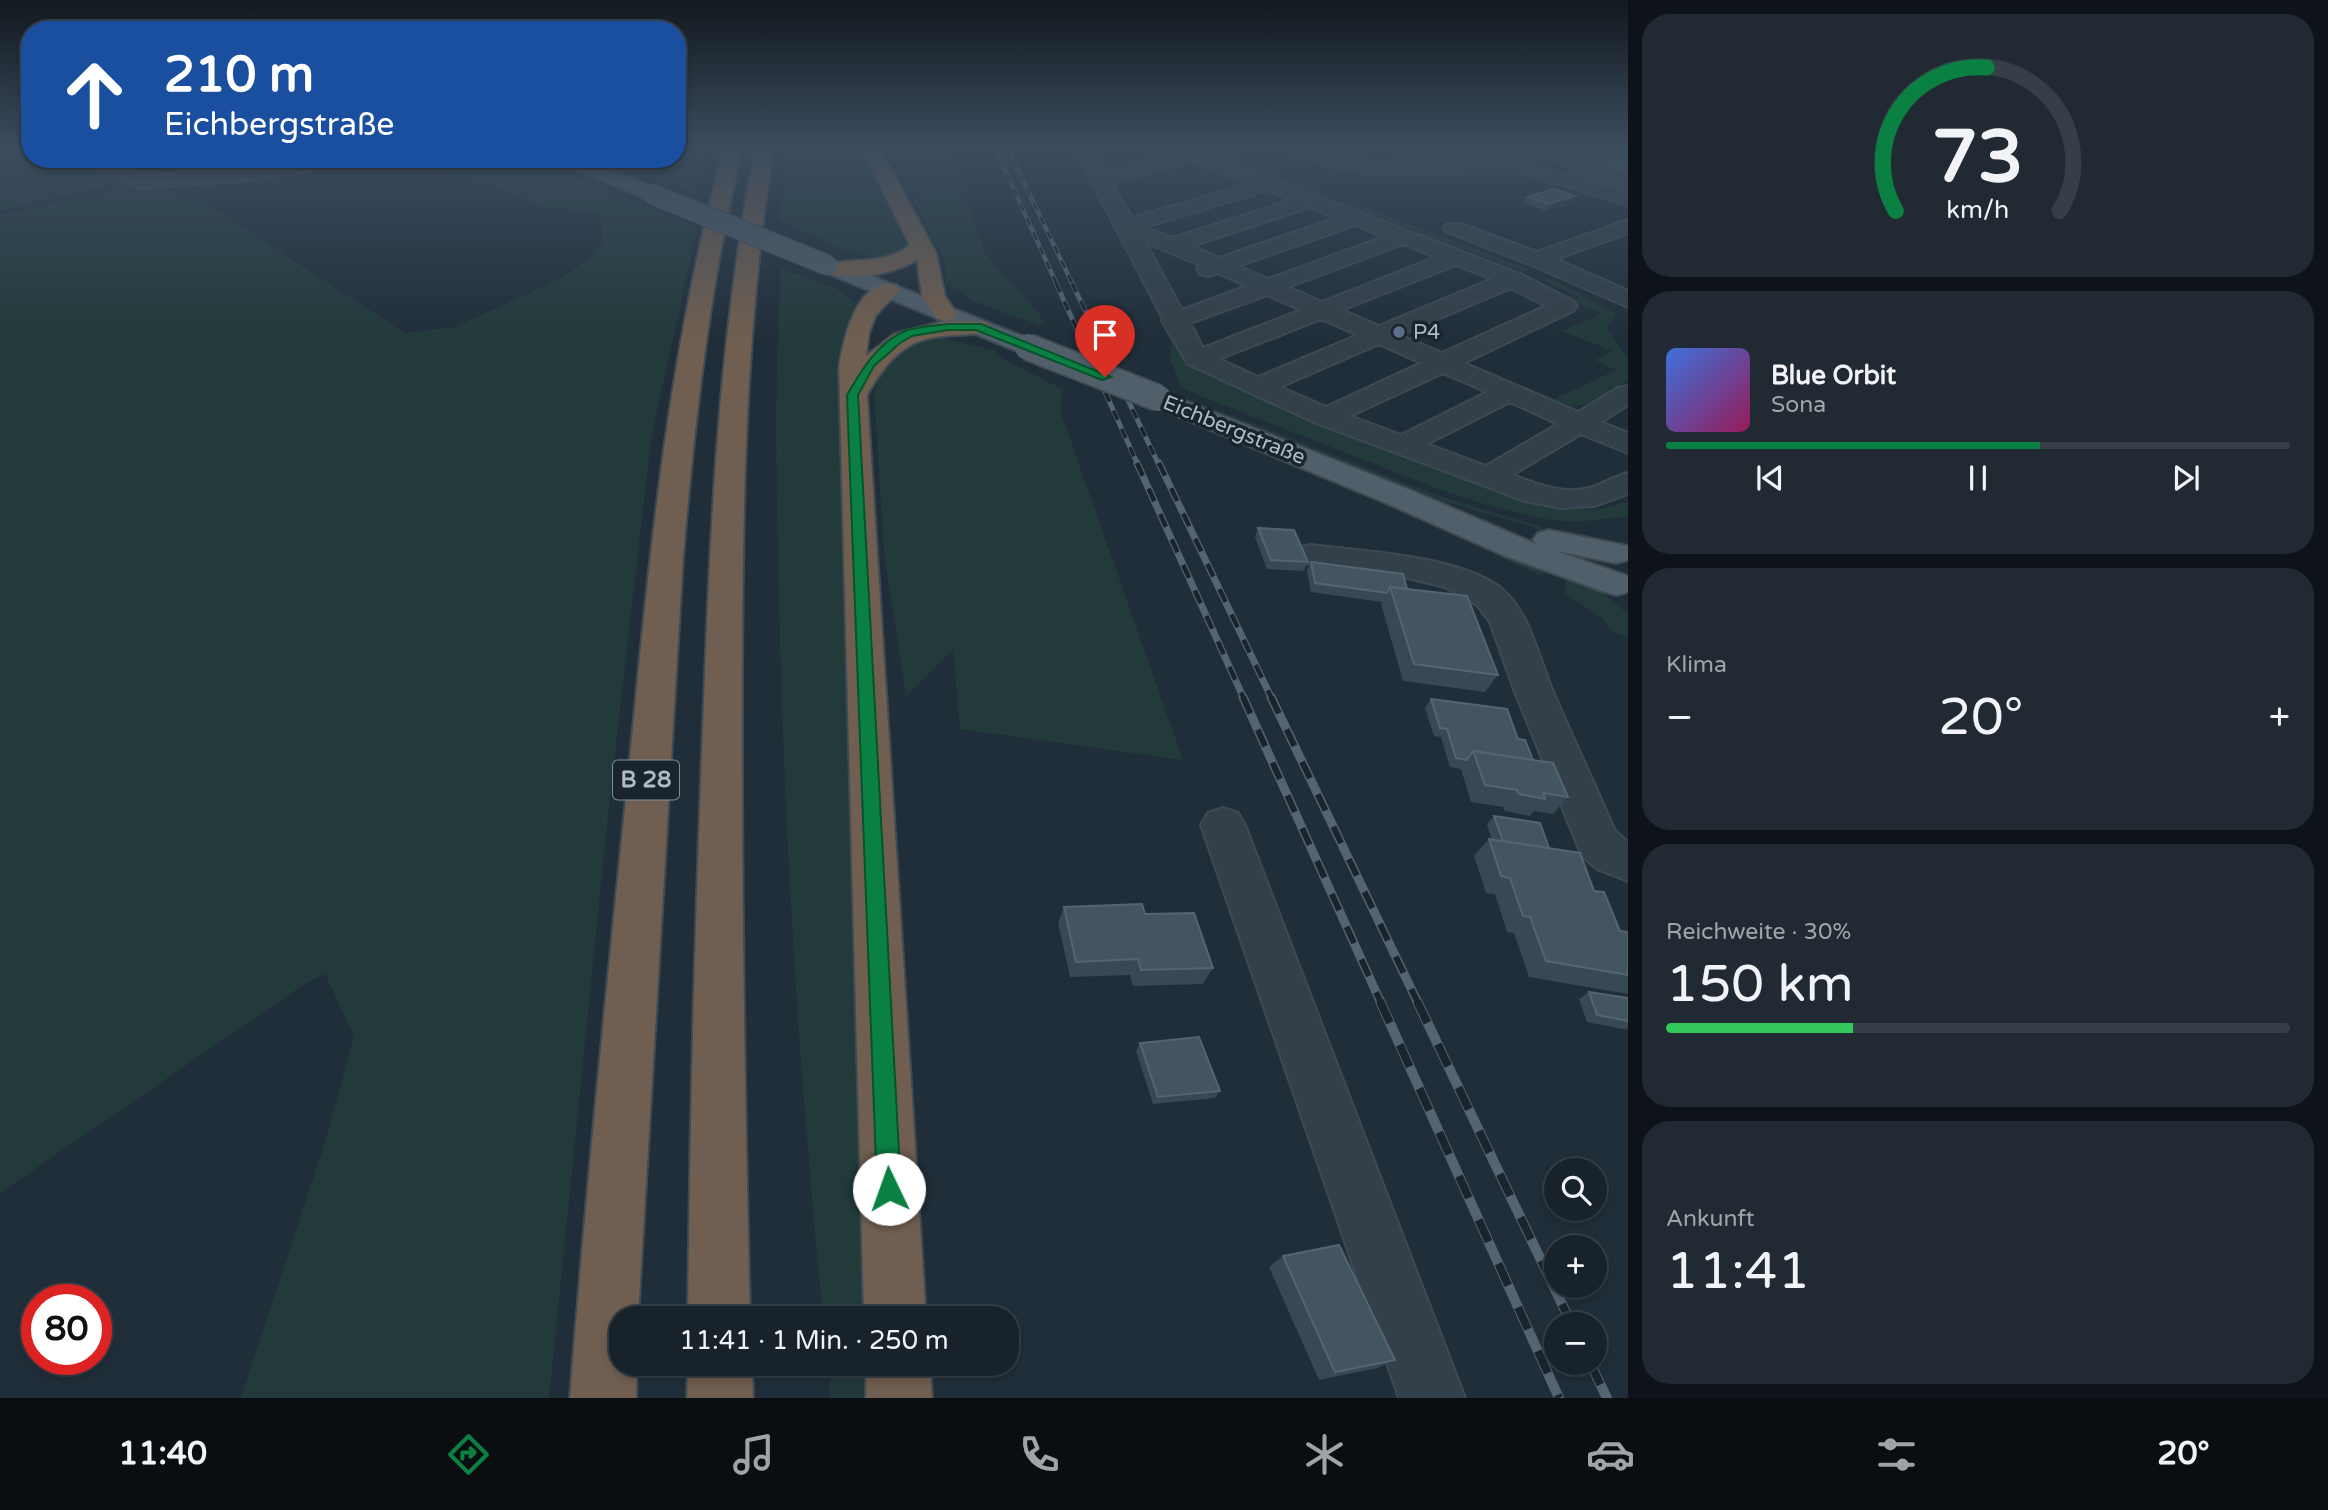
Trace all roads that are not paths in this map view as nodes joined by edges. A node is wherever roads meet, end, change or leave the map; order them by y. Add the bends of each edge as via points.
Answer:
1 (692, 210) edge
2 (716, 210) edge
3 (753, 210) edge
4 (902, 210) edge
5 (1121, 210) edge
6 (1180, 210) edge
7 (1281, 210) edge
8 (1334, 210) edge
9 (1355, 218) junction
10 (1434, 221) dead end
11 (1628, 226) edge
12 (1124, 227) junction
13 (1404, 237) junction
14 (1172, 245) junction
15 (921, 247) junction
16 (1456, 257) junction
17 (1537, 259) junction
18 (1218, 265) junction
19 (832, 267) junction
20 (1512, 279) junction
21 (1177, 280) junction
22 (1267, 287) junction
23 (889, 290) junction
24 (1628, 300) edge
25 (1321, 310) junction
26 (945, 314) junction
27 (1174, 321) junction
28 (978, 327) junction
29 (1379, 335) junction
30 (1197, 359) junction
31 (1443, 363) junction
32 (1259, 386) junction
33 (1508, 392) junction
34 (1628, 394) edge
35 (853, 395) junction
36 (1628, 410) edge
37 (1326, 417) junction
38 (1587, 426) junction
39 (1628, 444) edge
40 (1403, 445) junction
41 (1488, 477) junction
42 (1628, 482) edge
43 (1310, 555) dead end
44 (1622, 570) edge
45 (1223, 825) dead end
46 (1628, 862) edge
47 (719, 1306) edge
48 (894, 1306) edge
49 (720, 1376) edge
50 (899, 1376) edge
51 (603, 1398) edge
52 (720, 1398) edge
53 (900, 1398) edge
54 (1432, 1398) edge

1 - 19 main road, Eichbergstraße, bridge
2 - 51 highway, B 28 via 678,446 666,557
3 - 47 highway via 727,540
4 - 15 highway
5 - 12 street
6 - 12 street
7 - 14 street
8 - 9 street
9 - 13 street
9 - 18 street
10 - 17 street
11 - 17 street
12 - 14 street
12 - 21 street
13 - 16 street
13 - 22 street
14 - 18 street
15 - 19 highway via 886,267
15 - 26 highway via 928,263 929,289
16 - 20 street
16 - 25 street
17 - 24 street
18 - 21 street
18 - 22 street
19 - 23 main road, Eichbergstraße
20 - 29 street
20 - 31 street via 1565,306
21 - 27 street
22 - 25 street
22 - 27 street
23 - 26 main road, Eichbergstraße
23 - 35 highway via 861,315 855,336
25 - 29 street
25 - 30 street
26 - 28 main road, Eichbergstraße
27 - 30 street
28 - 35 highway via 930,328 909,334 870,365
28 - 44 main road, Eichbergstraße, bridge via 1517,549
29 - 31 street
29 - 32 street
30 - 32 street
31 - 33 street
31 - 37 street
32 - 37 street
33 - 38 street
33 - 40 street
34 - 38 street
35 - 48 highway
36 - 38 street
37 - 40 street
38 - 39 street
38 - 41 street
40 - 41 street
41 - 42 street via 1565,501 1591,499
43 - 46 street via 1400,566 1456,579 1489,597 1507,619 1598,843
45 - 54 street
49 - 52 highway
50 - 53 highway

